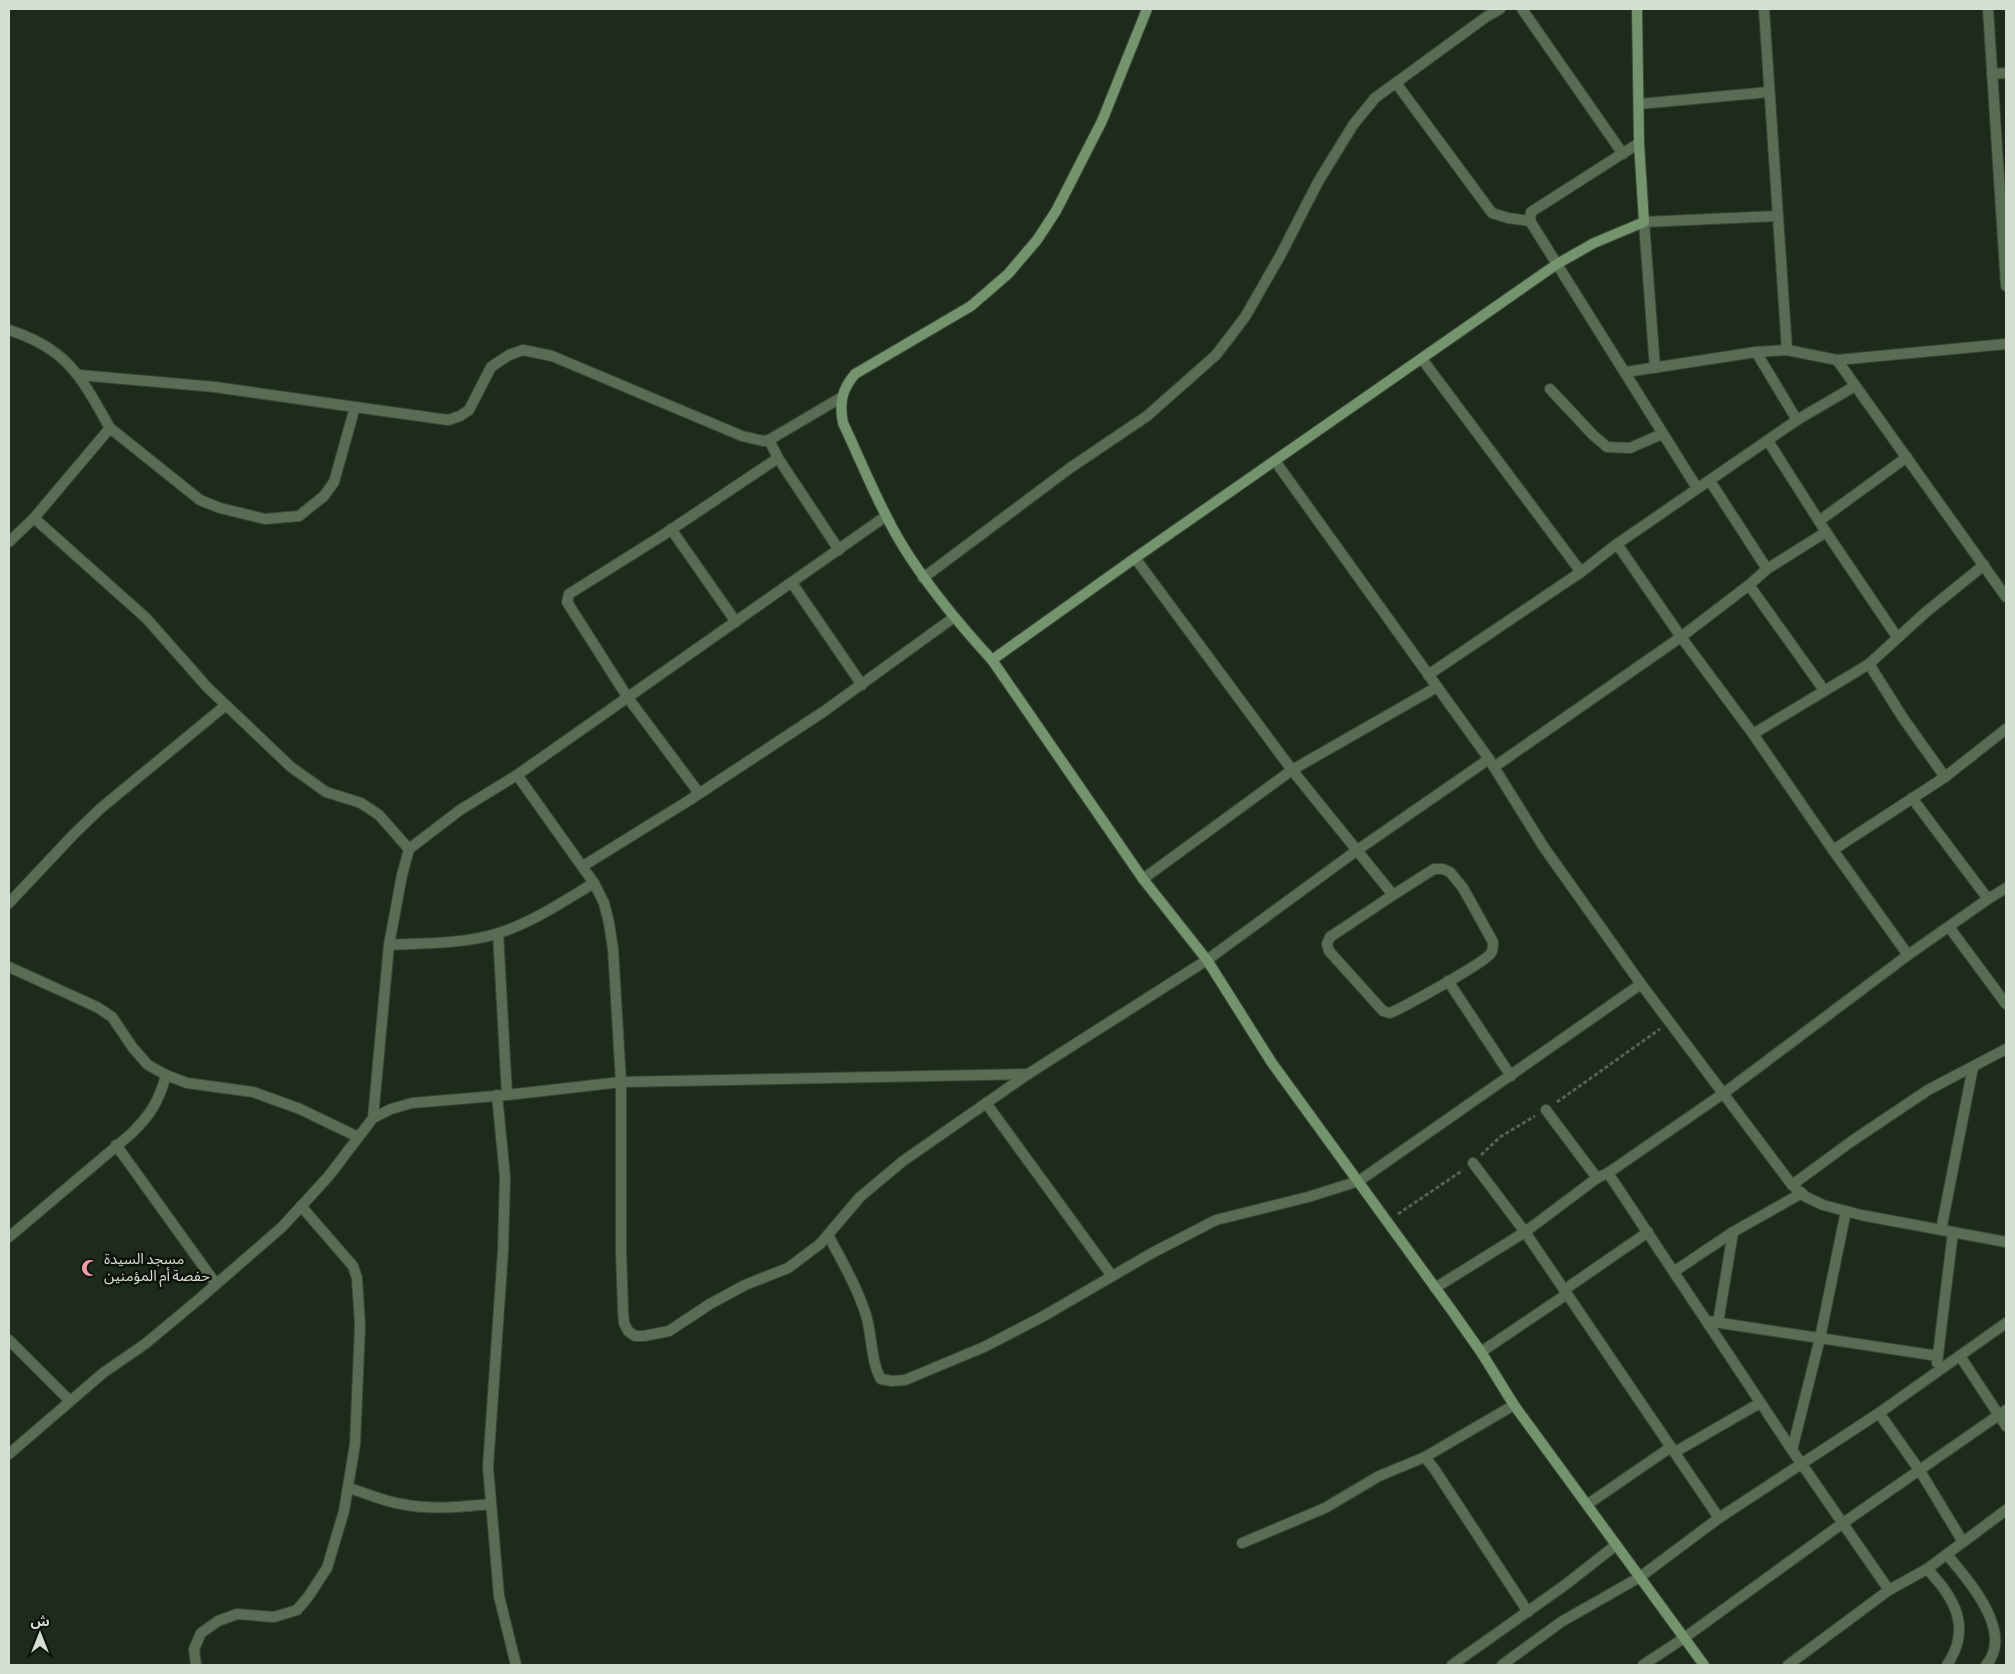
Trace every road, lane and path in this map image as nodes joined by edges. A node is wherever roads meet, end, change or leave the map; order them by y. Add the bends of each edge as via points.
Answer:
1 (1147, 9) edge
2 (1500, 9) edge
3 (1522, 9) edge
4 (1637, 9) edge
5 (1764, 9) edge
6 (1988, 9) edge
7 (2006, 73) edge
8 (1992, 74) junction
9 (1396, 83) junction
10 (1769, 92) junction
11 (1639, 104) junction
12 (1639, 143) junction
13 (1623, 154) junction
14 (1777, 216) junction
15 (1530, 220) junction
16 (1644, 222) junction
17 (1557, 264) junction
18 (2006, 286) edge
19 (9, 330) edge
20 (2006, 344) edge
21 (1787, 350) junction
22 (1756, 352) junction
23 (1422, 359) junction
24 (1837, 360) junction
25 (1655, 368) junction
26 (1626, 372) junction
27 (79, 375) junction
28 (1854, 386) junction
29 (1550, 389) dead end
30 (842, 397) junction
31 (355, 407) junction
32 (1798, 420) junction
33 (110, 428) junction
34 (1662, 434) junction
35 (769, 440) junction
36 (1768, 441) junction
37 (1908, 457) junction
38 (778, 458) junction
39 (1275, 461) junction
40 (1710, 481) junction
41 (1697, 488) junction
42 (886, 516) junction
43 (34, 518) junction
44 (1819, 521) junction
45 (672, 529) junction
46 (1826, 532) junction
47 (9, 542) edge
48 (1617, 544) junction
49 (839, 550) junction
50 (1135, 558) junction
51 (1984, 565) junction
52 (1767, 569) junction
53 (1581, 572) junction
54 (923, 578) junction
55 (792, 583) junction
56 (1749, 585) junction
57 (2006, 596) edge
58 (953, 618) junction
59 (736, 622) junction
60 (1681, 637) junction
61 (1896, 637) junction
62 (992, 660) junction
63 (1869, 664) junction
64 (1428, 675) junction
65 (862, 685) junction
66 (1437, 687) junction
67 (1824, 690) junction
68 (628, 698) junction
69 (226, 704) junction
70 (2006, 730) edge
71 (1753, 734) junction
72 (1491, 763) junction
73 (1292, 770) junction
74 (517, 775) junction
75 (1945, 777) junction
76 (700, 793) junction
77 (1912, 798) junction
78 (409, 849) junction
79 (1833, 850) junction
80 (1356, 851) junction
81 (582, 866) junction
82 (1143, 879) junction
83 (594, 883) junction
84 (2004, 893) edge
85 (1393, 895) junction
86 (1988, 899) junction
87 (9, 903) edge
88 (1949, 926) junction
89 (498, 933) junction
90 (389, 945) junction
91 (1908, 955) junction
92 (1207, 960) junction
93 (9, 967) edge
94 (1448, 981) junction
95 (1641, 984) junction
96 (2006, 1004) edge
97 (1671, 1022) junction
98 (2006, 1049) edge
99 (1973, 1067) junction
100 (1028, 1074) junction
101 (166, 1075) junction
102 (1511, 1076) junction
103 (621, 1082) junction
104 (1724, 1093) junction
105 (502, 1095) junction
106 (986, 1103) junction
107 (1546, 1110) junction
108 (373, 1118) junction
109 (358, 1137) junction
110 (116, 1146) junction
111 (1473, 1163) junction
112 (1608, 1173) junction
113 (1597, 1178) junction
114 (1359, 1181) junction
115 (1792, 1184) junction
116 (1802, 1193) junction
117 (301, 1206) junction
118 (1846, 1211) junction
119 (1386, 1222) junction
120 (1941, 1230) junction
121 (1525, 1232) junction
122 (1648, 1232) junction
123 (1733, 1232) junction
124 (1953, 1232) junction
125 (828, 1235) junction
126 (9, 1237) edge
127 (2006, 1242) edge
128 (1675, 1271) junction
129 (1112, 1276) junction
130 (216, 1284) junction
131 (1436, 1288) junction
132 (1566, 1292) junction
133 (1707, 1320) junction
134 (1718, 1323) junction
135 (2006, 1323) edge
136 (1820, 1338) junction
137 (9, 1340) edge
138 (1481, 1352) junction
139 (1938, 1356) junction
140 (1960, 1356) junction
141 (1935, 1373) junction
142 (69, 1400) junction
143 (1760, 1403) junction
144 (1514, 1405) junction
145 (2003, 1412) edge
146 (1879, 1413) junction
147 (2006, 1426) edge
148 (1673, 1449) junction
149 (1792, 1450) junction
150 (9, 1454) edge
151 (1425, 1456) junction
152 (1801, 1464) junction
153 (1920, 1471) junction
154 (349, 1488) junction
155 (491, 1504) junction
156 (1588, 1504) junction
157 (2006, 1510) edge
158 (1719, 1518) junction
159 (1843, 1522) junction
160 (1964, 1542) junction
161 (1242, 1543) dead end
162 (1616, 1545) junction
163 (1947, 1555) junction
164 (1927, 1570) junction
165 (1640, 1577) junction
166 (1889, 1590) junction
167 (1528, 1612) junction
168 (1684, 1638) junction
169 (196, 1665) edge
170 (516, 1665) edge
171 (1452, 1665) edge
172 (1502, 1665) edge
173 (1643, 1665) edge
174 (1704, 1665) edge
175 (1788, 1665) edge
176 (1947, 1665) edge
177 (1986, 1665) edge

1 - 30 street via 1102,121 1056,211 1037,240 1008,274 971,306 855,374 847,383
2 - 9 street
3 - 13 street
4 - 11 street
5 - 10 street
6 - 8 street
7 - 8 street
8 - 18 street
9 - 15 street via 1492,213
9 - 54 street via 1375,98 1353,124 1245,317 1216,355 1147,416 1070,468
10 - 11 street
10 - 14 street
11 - 12 street
12 - 13 street
12 - 16 street
13 - 15 street via 1531,212
14 - 16 street
14 - 21 street
15 - 17 street
16 - 17 street via 1594,243
16 - 25 street
17 - 23 street
17 - 26 street
19 - 27 street via 40,342 70,364
20 - 24 street
21 - 22 street
21 - 24 street
22 - 25 street
22 - 32 street
23 - 39 street
23 - 53 street
24 - 28 street
25 - 26 street
26 - 34 street
27 - 31 street via 214,387
27 - 33 street
28 - 32 street
28 - 37 street
29 - 34 street via 1607,447 1630,448
30 - 35 street
30 - 42 street via 840,410 843,422
31 - 33 street via 334,482 324,496 299,516 265,519 200,500
31 - 35 street via 448,420 460,416 470,410 491,367 523,350 552,356 742,436
32 - 36 street
33 - 43 street
34 - 41 street
35 - 38 street
36 - 40 street
36 - 44 street
37 - 44 street
37 - 51 street
38 - 45 street
38 - 49 street
39 - 50 street
39 - 64 street
40 - 41 street
40 - 52 street
41 - 48 street
42 - 49 street
42 - 54 street
43 - 47 street
43 - 69 street via 146,618
44 - 46 street
45 - 59 street
45 - 68 street via 567,598
46 - 52 street
46 - 61 street
48 - 53 street
48 - 60 street
49 - 55 street
50 - 62 street
50 - 73 street
51 - 57 street
51 - 61 street
52 - 56 street
53 - 64 street
54 - 58 street
55 - 59 street
55 - 65 street
56 - 60 street
56 - 67 street
58 - 62 street
58 - 65 street
59 - 68 street
60 - 71 street
60 - 72 street
61 - 63 street
62 - 82 street
63 - 67 street
63 - 75 street
64 - 66 street
65 - 76 street
66 - 72 street
66 - 73 street
67 - 71 street
68 - 74 street
68 - 76 street
69 - 78 street via 291,767 326,792 361,803 380,815
69 - 87 street via 101,808
70 - 75 street
71 - 79 street
72 - 80 street
72 - 95 street via 1543,846
73 - 80 street
73 - 82 street
74 - 78 street via 460,810
74 - 81 street
75 - 77 street
76 - 81 street
77 - 79 street
77 - 86 street
78 - 90 street
79 - 91 street
80 - 85 street
80 - 92 street
81 - 83 street
82 - 92 street
83 - 89 street via 524,924
83 - 103 street via 604,903 613,949
84 - 86 street
85 - 94 street via 1434,869 1450,872 1463,888 1493,947 1490,955
85 - 94 street via 1330,937 1326,944 1329,951 1383,1011 1390,1013
86 - 88 street
88 - 91 street
88 - 96 street
89 - 90 street via 458,940
89 - 105 street
90 - 108 street
91 - 104 street
92 - 100 street
92 - 114 street via 1272,1063
93 - 101 street via 112,1017 148,1065
94 - 102 street
95 - 97 street
95 - 102 street
97 - 104 street
97 - 107 path
98 - 99 street
99 - 115 street via 1928,1090
99 - 120 street
100 - 103 street
100 - 106 street
101 - 109 street via 187,1083 253,1092 300,1109
101 - 110 street via 150,1115
102 - 114 street
103 - 105 street
103 - 125 street via 621,1249 623,1312 628,1332 644,1336 669,1330 745,1285 788,1268
104 - 112 street
104 - 115 street
105 - 108 street via 412,1103
105 - 155 street via 504,1252 488,1467
106 - 125 street via 902,1161 860,1197
106 - 129 street
107 - 111 path via 1500,1137
107 - 113 street
108 - 109 street
109 - 117 street
110 - 126 street
110 - 130 street
111 - 119 path
111 - 121 street
112 - 113 street
112 - 122 street
113 - 121 street
114 - 119 street
114 - 129 street via 1216,1220
115 - 116 street
116 - 118 street via 1823,1206
116 - 123 street
117 - 130 street via 282,1227
117 - 154 street via 353,1266 357,1278 360,1326 355,1444
118 - 120 street
118 - 136 street
119 - 131 street
120 - 124 street
121 - 131 street
121 - 132 street
122 - 128 street
122 - 132 street
123 - 128 street
123 - 134 street
124 - 127 street
124 - 139 street
125 - 129 street via 851,1277 866,1315 876,1371 880,1379 892,1381 905,1380 984,1347
128 - 133 street
130 - 142 street via 145,1344
131 - 138 street
132 - 138 street
132 - 148 street
133 - 134 street
133 - 143 street
134 - 136 street
135 - 140 street
136 - 139 street
136 - 149 street
137 - 142 street
138 - 144 street
139 - 141 street
140 - 141 street
140 - 145 street
141 - 146 street
142 - 150 street
143 - 148 street
143 - 149 street
144 - 151 street
144 - 156 street
145 - 147 street
145 - 153 street
146 - 152 street
146 - 153 street
148 - 156 street
148 - 158 street
149 - 152 street
151 - 161 street via 1379,1476 1325,1508
151 - 167 street
152 - 158 street
152 - 159 street
153 - 159 street
153 - 160 street
154 - 155 street via 399,1504 427,1508
154 - 169 street via 327,1568 303,1604 297,1610 274,1617 237,1614 218,1621 200,1633 194,1649
155 - 170 street via 499,1596
156 - 162 street
157 - 160 street
158 - 165 street
159 - 166 street
159 - 168 street
160 - 163 street
162 - 165 street
162 - 167 street
163 - 164 street
163 - 177 street via 1979,1593 1992,1616 1996,1640 1991,1660
164 - 166 street
164 - 176 street via 1942,1585 1956,1609 1957,1644
165 - 168 street
165 - 172 street via 1562,1622
166 - 175 street
167 - 171 street
168 - 173 street
168 - 174 street

